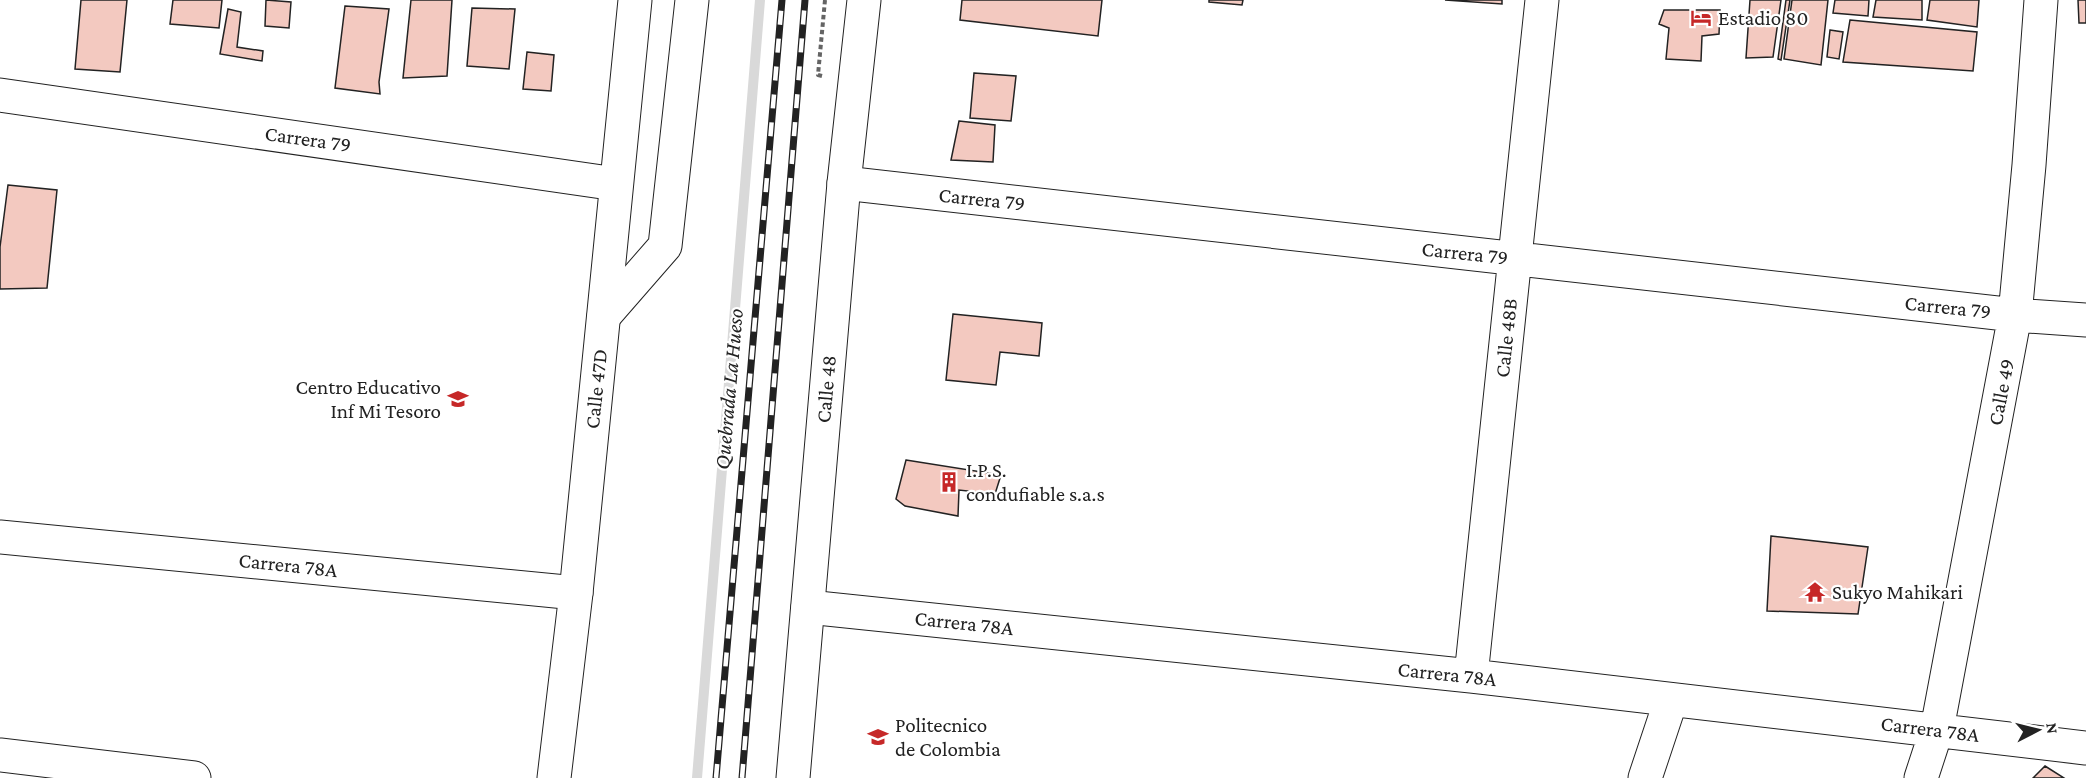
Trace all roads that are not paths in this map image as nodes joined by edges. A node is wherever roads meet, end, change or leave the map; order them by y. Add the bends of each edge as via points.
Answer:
1 (635, 0) edge
2 (692, 0) edge
3 (864, 0) edge
4 (1542, 0) edge
5 (2041, 0) edge
6 (0, 95) edge
7 (844, 183) junction
8 (616, 184) junction
9 (1515, 259) junction
10 (2015, 315) junction
11 (604, 316) junction
12 (2086, 320) edge
13 (0, 537) edge
14 (576, 593) junction
15 (808, 607) junction
16 (1471, 676) junction
17 (1671, 699) junction
18 (1937, 729) junction
19 (2086, 748) edge
20 (0, 755) edge
21 (194, 778) edge
22 (554, 778) edge
23 (793, 778) edge
24 (1645, 778) edge
25 (1921, 778) edge

1 - 8 street, Calle 47D
2 - 11 street via 665,246
3 - 7 street, Calle 48
4 - 9 street, Calle 48B
5 - 10 street, Calle 49
6 - 8 street, Carrera 79
7 - 9 street, Carrera 79
7 - 15 street, Calle 48
8 - 11 street, Calle 47D
9 - 10 street, Carrera 79
9 - 16 street, Calle 48B
10 - 12 street, Carrera 79
10 - 18 street, Calle 49
11 - 14 street, Calle 47D
13 - 14 street, Carrera 78A
14 - 22 street, Calle 47D
15 - 16 street, Carrera 78A
15 - 23 street, Calle 48
16 - 17 street, Carrera 78A
17 - 18 street, Carrera 78A
17 - 24 street
18 - 19 street, Carrera 78A
18 - 25 street, Calle 49
20 - 21 street

